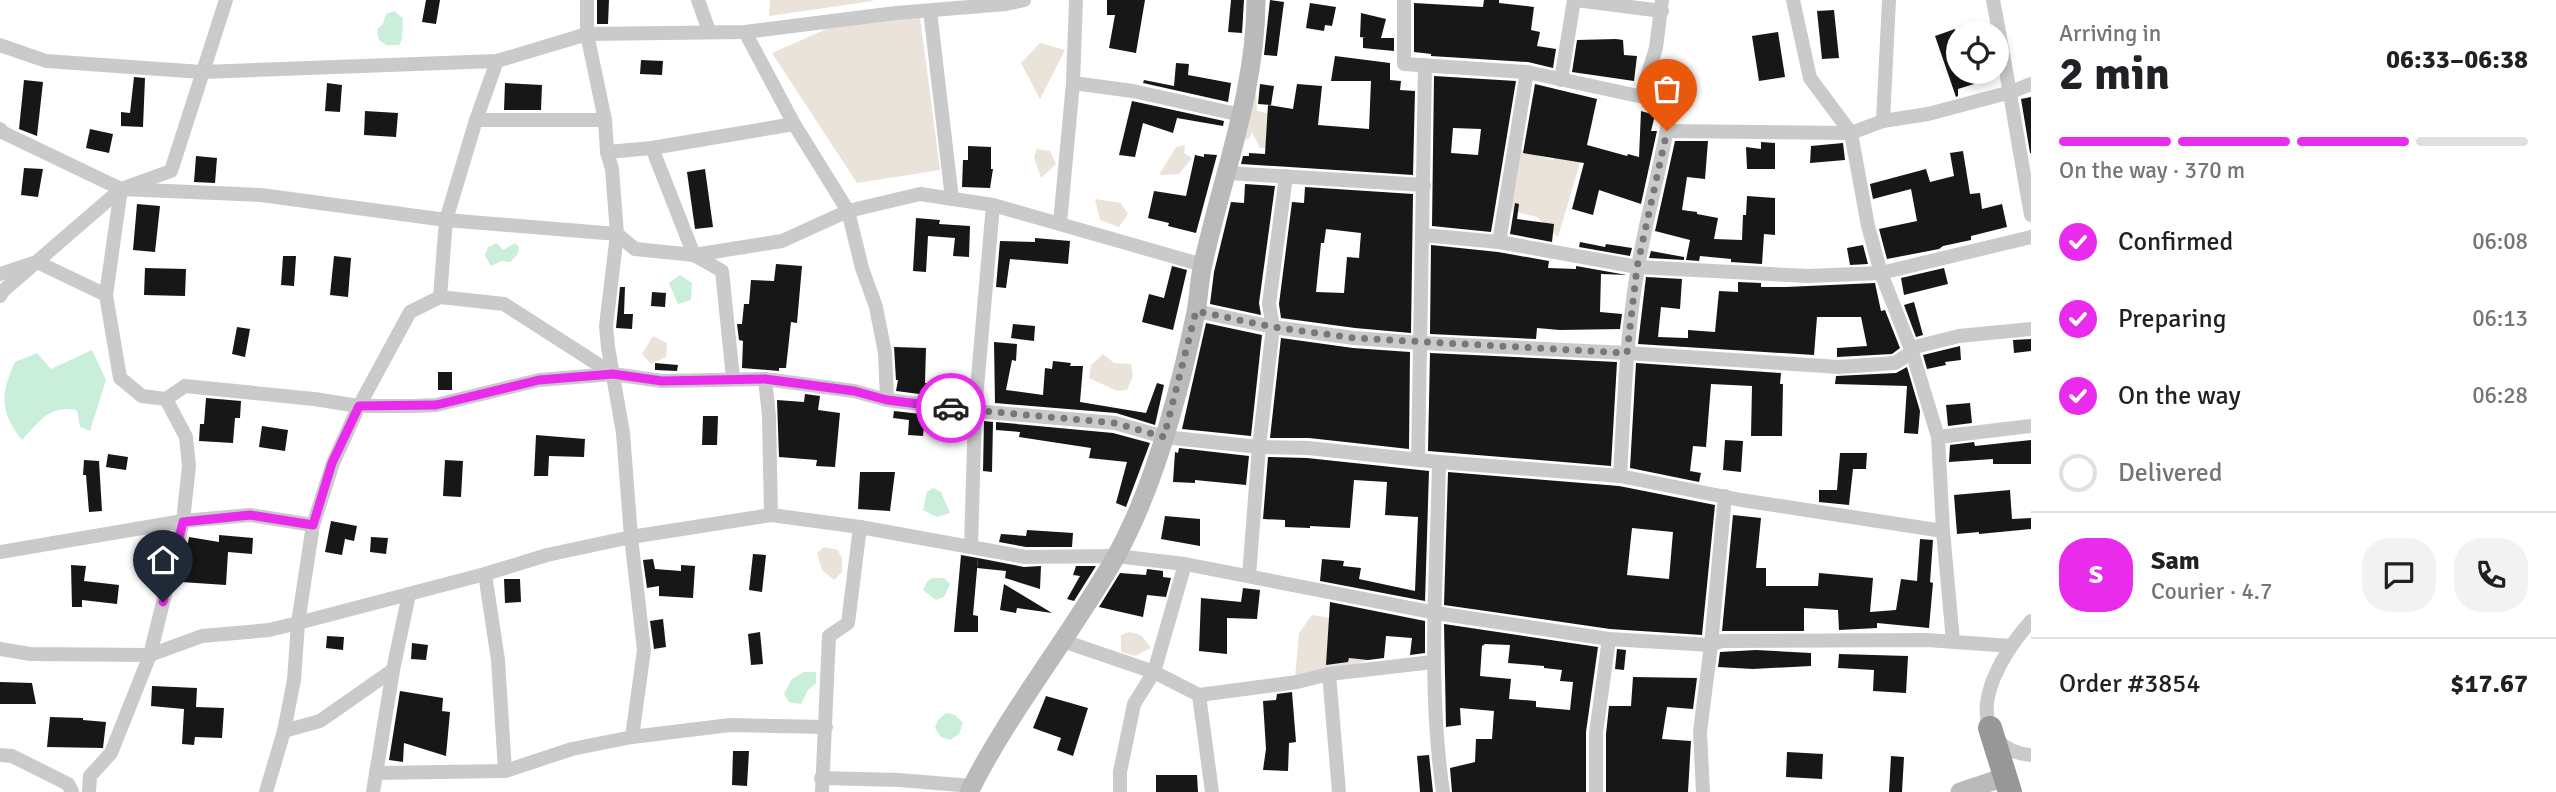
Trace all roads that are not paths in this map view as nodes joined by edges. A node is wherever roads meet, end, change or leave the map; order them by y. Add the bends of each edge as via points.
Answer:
1 (226, 0) edge
2 (587, 0) edge
3 (698, 0) edge
4 (1024, 0) edge
5 (1076, 0) edge
6 (1256, 0) edge
7 (1404, 0) edge
8 (1575, 0) edge
9 (1793, 0) edge
10 (1889, 0) edge
11 (1993, 0) edge
12 (1662, 5) edge
13 (896, 7) edge
14 (930, 10) junction
15 (709, 31) junction
16 (745, 32) junction
17 (587, 34) junction
18 (0, 45) edge
19 (497, 61) junction
20 (1425, 65) junction
21 (202, 72) junction
22 (1527, 72) junction
23 (1561, 80) junction
24 (1073, 83) junction
25 (2031, 84) edge
26 (2011, 92) junction
27 (1641, 96) junction
28 (1241, 115) junction
29 (476, 120) junction
30 (605, 120) junction
31 (1883, 121) junction
32 (794, 124) junction
33 (1, 131) edge
34 (1667, 131) junction
35 (1851, 133) junction
36 (652, 148) junction
37 (607, 152) junction
38 (1228, 173) junction
39 (1286, 176) junction
40 (1424, 185) junction
41 (121, 189) junction
42 (952, 199) junction
43 (993, 205) junction
44 (848, 211) junction
45 (2031, 215) edge
46 (446, 220) junction
47 (1060, 223) junction
48 (617, 234) junction
49 (1423, 235) junction
50 (2031, 237) edge
51 (1499, 242) junction
52 (694, 255) junction
53 (37, 262) junction
54 (1203, 265) junction
55 (1637, 267) junction
56 (1881, 273) junction
57 (0, 274) edge
58 (106, 295) junction
59 (0, 296) edge
60 (440, 297) junction
61 (1196, 311) junction
62 (1273, 327) junction
63 (2031, 329) edge
64 (1421, 343) junction
65 (1911, 350) junction
66 (1627, 353) junction
67 (613, 374) junction
68 (733, 378) junction
69 (765, 379) junction
70 (166, 399) junction
71 (887, 400) junction
72 (359, 406) junction
73 (975, 411) junction
74 (2031, 426) edge
75 (1164, 437) junction
76 (1938, 437) junction
77 (1259, 447) junction
78 (1418, 460) junction
79 (1439, 462) junction
80 (1620, 476) junction
81 (1725, 496) junction
82 (771, 515) junction
83 (183, 522) junction
84 (313, 525) junction
85 (860, 527) junction
86 (1943, 531) junction
87 (631, 537) junction
88 (971, 546) junction
89 (0, 552) edge
90 (1116, 556) junction
91 (1185, 564) junction
92 (485, 574) junction
93 (1250, 576) junction
94 (409, 594) junction
95 (1436, 613) junction
96 (2031, 621) edge
97 (298, 624) junction
98 (1609, 639) junction
99 (1063, 641) junction
100 (1953, 641) junction
101 (1711, 645) junction
102 (2011, 646) junction
103 (0, 649) edge
104 (150, 655) junction
105 (1433, 662) junction
106 (393, 670) junction
107 (1154, 672) junction
108 (1329, 674) junction
109 (1199, 695) junction
110 (826, 727) junction
111 (1990, 728) junction
112 (284, 731) junction
113 (632, 737) junction
114 (0, 755) edge
115 (2031, 755) edge
116 (505, 771) junction
117 (376, 773) junction
118 (821, 785) edge
119 (2008, 785) edge
120 (971, 789) edge
121 (72, 792) edge
122 (89, 792) edge
123 (266, 792) edge
124 (373, 792) edge
125 (1120, 792) edge
126 (1212, 792) edge
127 (1339, 792) edge
128 (1443, 792) edge
129 (1596, 792) edge
130 (1703, 792) edge
131 (1960, 792) edge

1 - 21 street
2 - 17 street
3 - 15 street
4 - 14 street
5 - 24 street
6 - 28 street via 1256,31
7 - 20 street via 1404,64
8 - 12 street
8 - 23 street
9 - 35 street via 1811,78
10 - 31 street
11 - 26 street
12 - 27 street via 1656,48
13 - 14 street
13 - 16 street
14 - 42 street
15 - 16 street
15 - 17 street
16 - 32 street
17 - 19 street
17 - 30 street
18 - 21 street via 46,61
19 - 21 street
19 - 29 street
20 - 22 street
20 - 40 street
21 - 41 street via 171,171
22 - 23 street
22 - 51 street
23 - 27 street
24 - 28 street
24 - 47 street
25 - 26 street
26 - 31 street
26 - 45 street
27 - 34 street via 1671,103
28 - 38 street
29 - 30 street
29 - 46 street
30 - 37 street
31 - 35 street
32 - 36 street
32 - 44 street
33 - 41 street
34 - 35 street
34 - 55 street
35 - 56 street
36 - 37 street
36 - 52 street
37 - 48 street
38 - 39 street
38 - 54 street
39 - 40 street
39 - 62 street via 1269,304
40 - 49 street
41 - 46 street via 261,195
41 - 53 street
41 - 58 street
42 - 43 street
42 - 44 street via 920,194
43 - 47 street
43 - 73 street
44 - 52 street via 782,242
44 - 71 street via 886,353
46 - 48 street
46 - 60 street
47 - 54 street
48 - 52 street via 635,249
48 - 67 street via 606,326
49 - 51 street
49 - 64 street
50 - 56 street
51 - 55 street
52 - 68 street via 722,271
53 - 57 street
53 - 58 street
53 - 59 street
54 - 61 street
55 - 56 street via 1808,276
55 - 66 street
56 - 65 street
58 - 70 street via 120,378 142,396
60 - 67 street via 504,303
60 - 72 street via 410,312
61 - 62 street
61 - 75 street
62 - 64 street
62 - 77 street
63 - 65 street via 1959,336
64 - 66 street
64 - 78 street
65 - 66 street via 1895,363 1839,366
65 - 76 street
66 - 80 street
67 - 68 street via 662,381
67 - 72 street via 539,380 436,405
67 - 87 street
68 - 69 street
69 - 71 street
69 - 82 street
70 - 72 street via 185,386
70 - 83 street via 186,437 189,466
71 - 73 street
72 - 84 street via 332,463
73 - 75 street via 1115,423
73 - 88 street
74 - 76 street
75 - 77 street
75 - 90 street
76 - 86 street
77 - 78 street
77 - 93 street
78 - 79 street
79 - 80 street
79 - 95 street
80 - 81 street
81 - 86 street
81 - 101 street
82 - 85 street
82 - 87 street
83 - 84 street via 250,515
83 - 89 street
83 - 104 street
84 - 97 street
85 - 88 street
85 - 110 street via 848,623 829,636
86 - 100 street
87 - 92 street
87 - 113 street via 644,650
88 - 90 street via 1025,556
90 - 91 street
90 - 99 street
91 - 93 street
91 - 107 street
92 - 94 street
92 - 116 street via 498,660
93 - 95 street
94 - 97 street
94 - 106 street
95 - 98 street
95 - 105 street
96 - 102 street
97 - 104 street via 202,636
97 - 112 street
98 - 101 street
98 - 129 street via 1596,733
99 - 107 street
99 - 120 street
100 - 101 street via 1722,641
100 - 102 street
101 - 130 street via 1700,732
102 - 111 street via 1987,702
103 - 104 street via 30,654
104 - 122 street via 111,753 90,776
105 - 108 street
105 - 128 street
106 - 112 street via 320,721
106 - 117 street
107 - 109 street
107 - 125 street via 1134,704
108 - 109 street
108 - 127 street
109 - 126 street
110 - 113 street via 730,725
110 - 118 street
111 - 115 street via 2009,750
111 - 119 highway
112 - 123 street
113 - 116 street via 572,749
114 - 121 street via 12,756 68,784
116 - 117 street
117 - 124 street
118 - 120 street via 899,780
119 - 131 street

